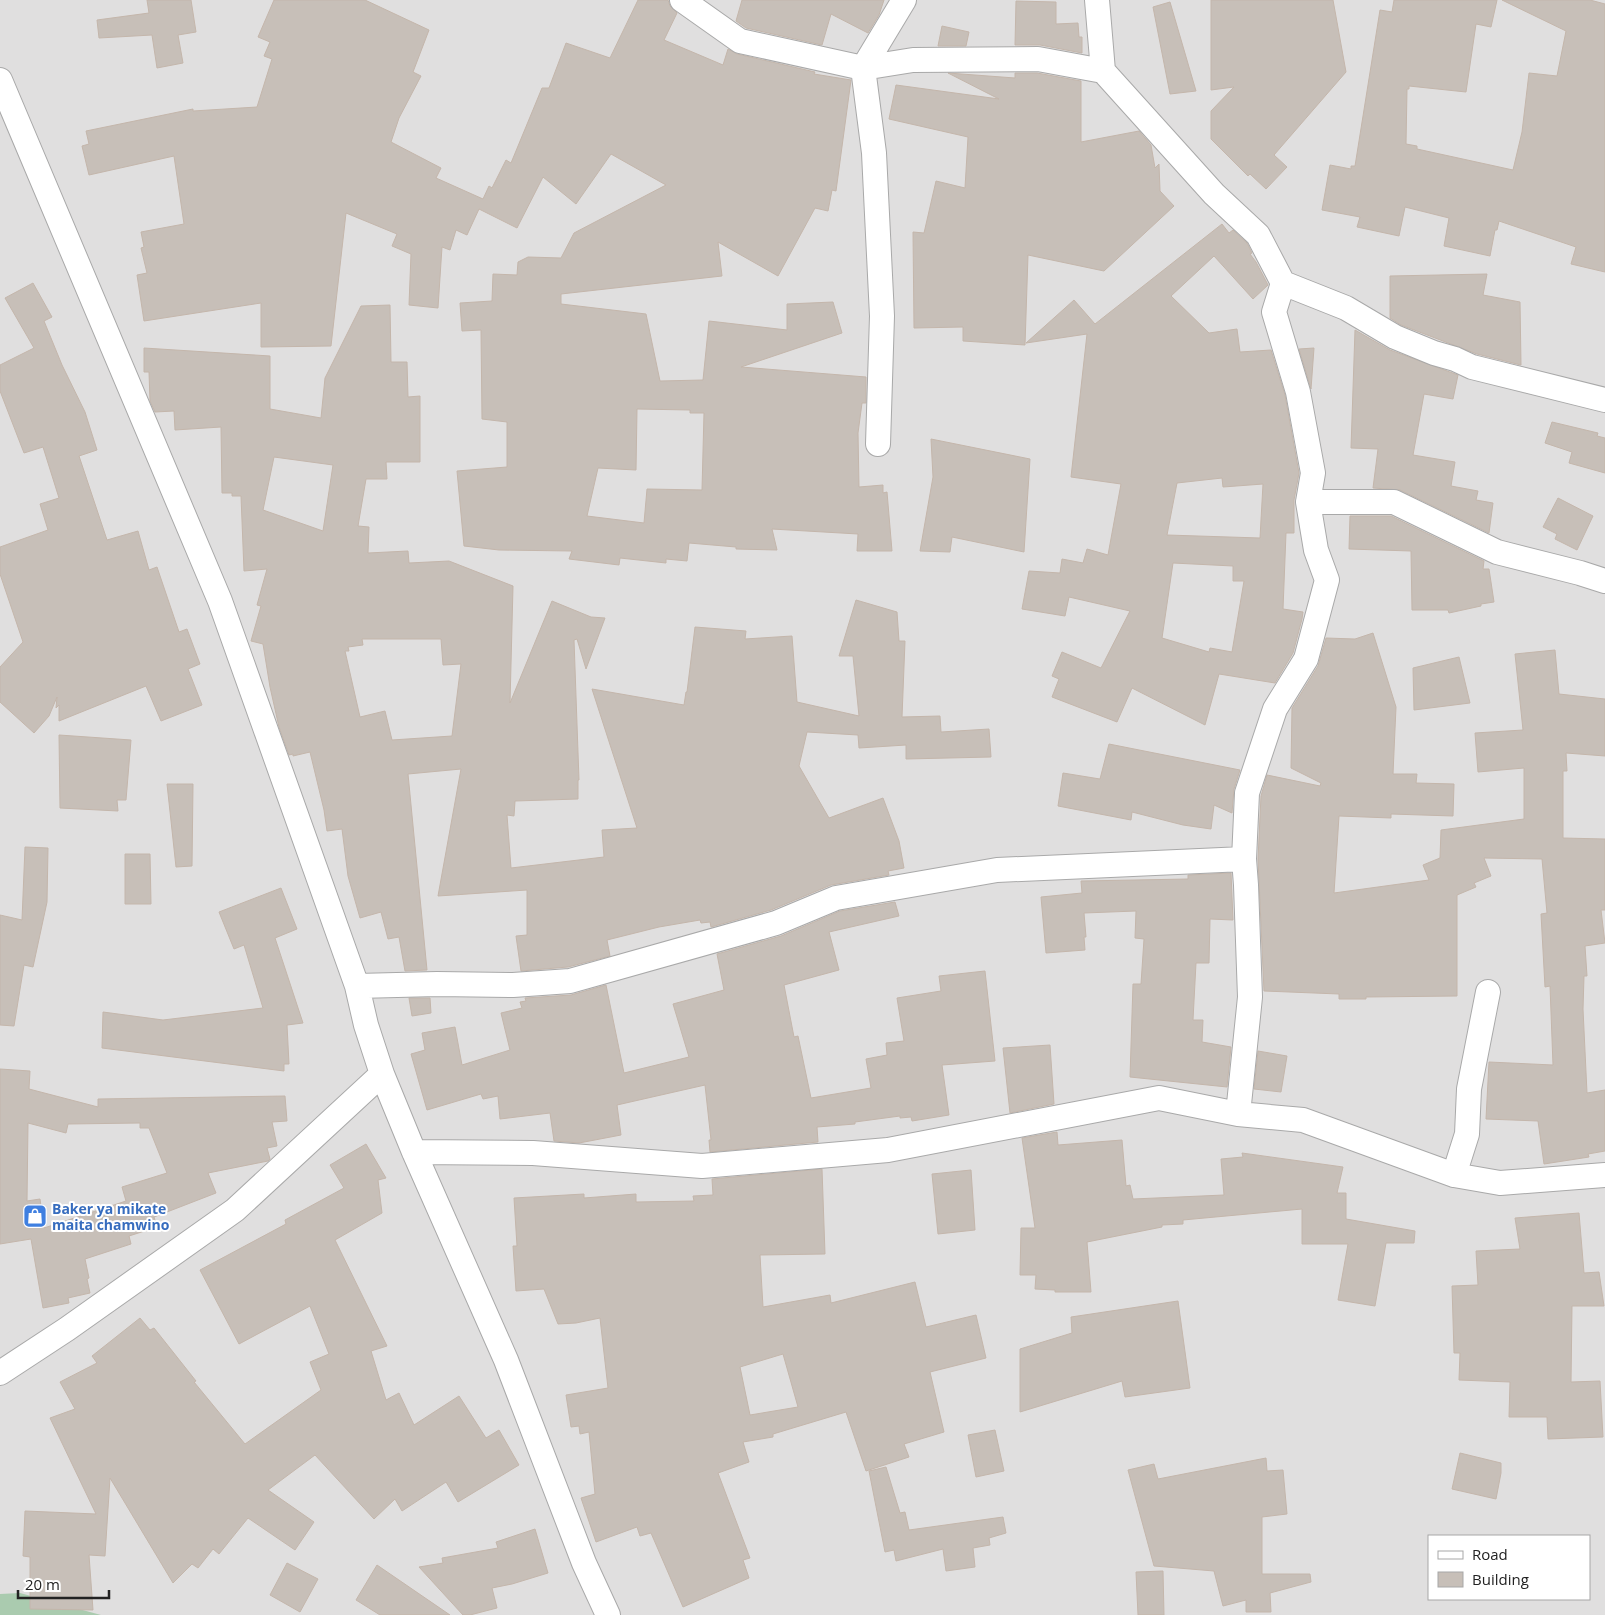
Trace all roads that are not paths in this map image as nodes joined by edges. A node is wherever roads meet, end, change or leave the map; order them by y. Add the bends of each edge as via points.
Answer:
1 (682, 0) edge
2 (904, 0) edge
3 (1097, 0) edge
4 (863, 68) junction
5 (1103, 71) junction
6 (1, 85) edge
7 (1282, 283) junction
8 (1605, 400) edge
9 (878, 444) dead end
10 (1308, 502) junction
11 (1605, 581) edge
12 (1244, 859) junction
13 (357, 986) junction
14 (1488, 992) dead end
15 (382, 1074) junction
16 (1238, 1114) junction
17 (414, 1152) junction
18 (1454, 1175) junction
19 (1605, 1176) edge
20 (0, 1373) edge
21 (608, 1615) edge

1 - 4 street via 740,41
2 - 4 street
3 - 5 street
4 - 5 street via 913,60 1038,59
4 - 9 street via 874,153 882,316
5 - 7 street via 1214,194 1258,234
6 - 13 street via 220,601
7 - 8 street via 1346,308 1395,337 1472,367
7 - 10 street via 1274,312 1298,392 1313,473
10 - 11 street via 1394,502 1497,552
10 - 12 street via 1316,550 1327,580 1306,659 1275,709 1247,793
12 - 13 street via 997,870 836,898 776,923 570,981 513,985
12 - 16 street via 1250,997
13 - 15 street
14 - 18 street via 1469,1089 1468,1134
15 - 17 street
15 - 20 street via 235,1210 68,1329
16 - 17 street via 1159,1098 888,1150 702,1166 533,1154
16 - 18 street via 1303,1120
17 - 21 street via 506,1360 584,1563
18 - 19 street via 1500,1183

